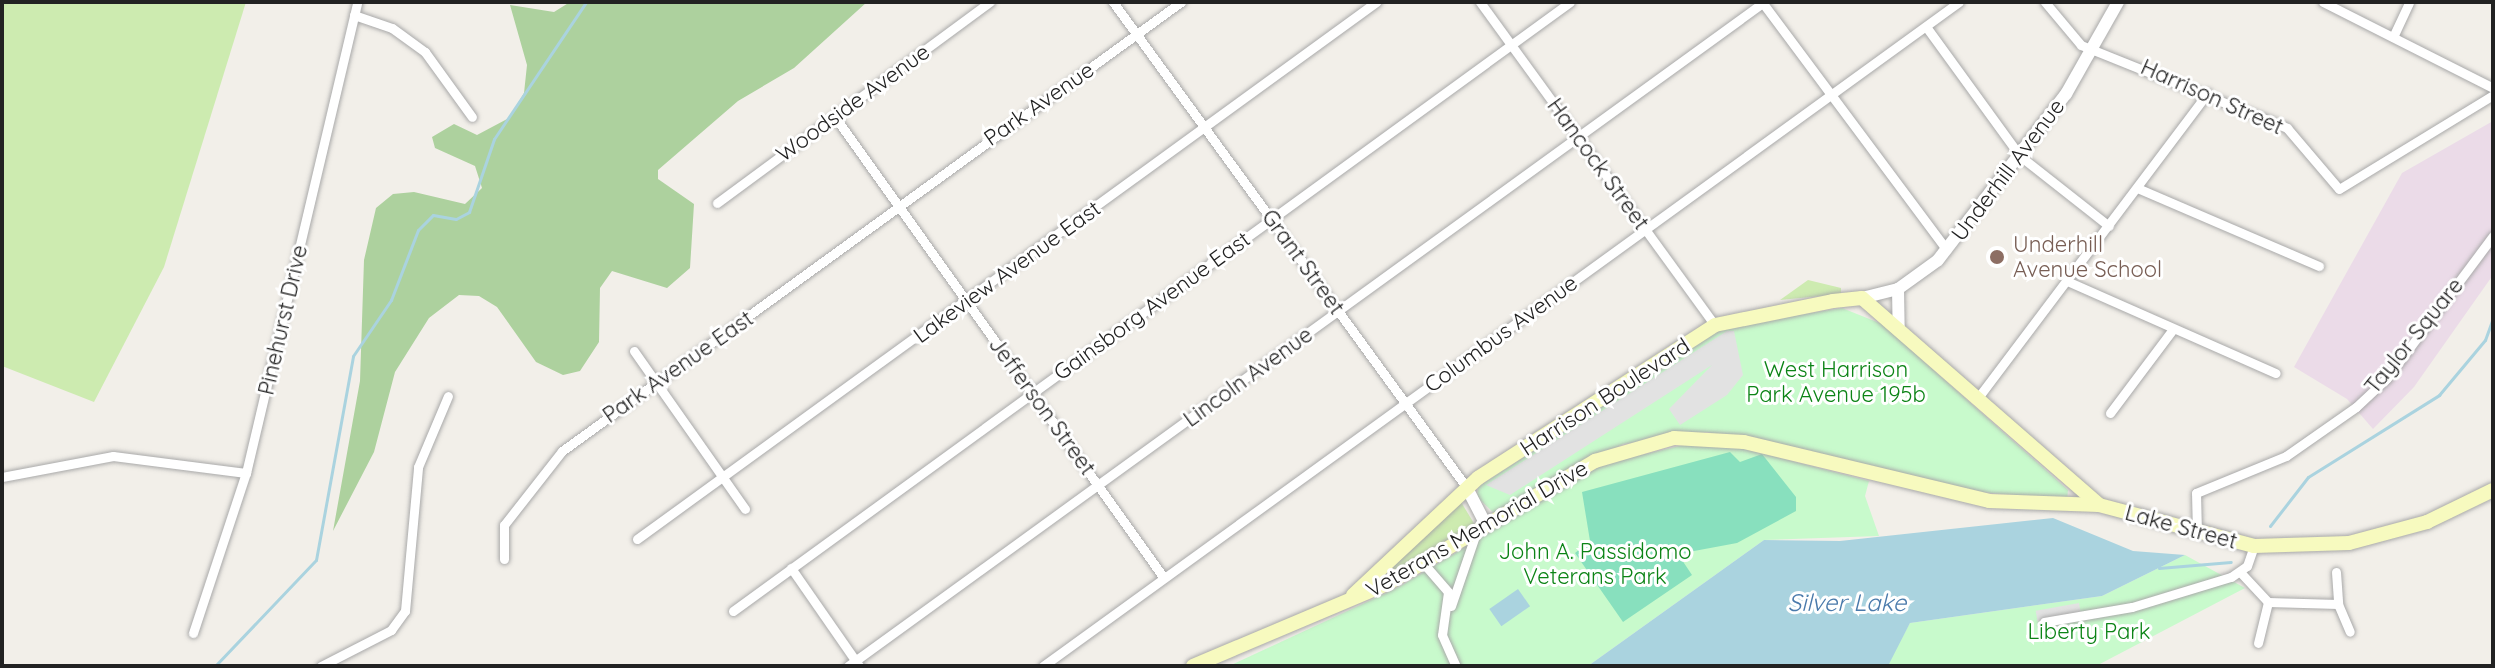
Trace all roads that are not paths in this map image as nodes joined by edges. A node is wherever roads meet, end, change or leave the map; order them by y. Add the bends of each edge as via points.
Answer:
1 (357, 2) edge
2 (990, 2) edge
3 (1113, 2) edge
4 (1181, 2) edge
5 (1376, 2) edge
6 (1480, 2) edge
7 (1570, 2) edge
8 (1763, 2) edge
9 (1959, 2) edge
10 (2045, 2) edge
11 (2118, 2) edge
12 (2323, 2) edge
13 (2409, 2) edge
14 (354, 15) junction
15 (1927, 28) junction
16 (1137, 34) junction
17 (2393, 37) junction
18 (1511, 45) junction
19 (2093, 48) junction
20 (2493, 88) edge
21 (2208, 93) junction
22 (1830, 94) junction
23 (2493, 95) edge
24 (472, 117) dead end
25 (835, 117) junction
26 (1204, 126) junction
27 (1578, 137) junction
28 (2020, 156) junction
29 (2137, 188) junction
30 (717, 203) dead end
31 (898, 207) junction
32 (1271, 219) junction
33 (2109, 226) junction
34 (1646, 231) junction
35 (2493, 236) edge
36 (1947, 250) junction
37 (2319, 266) dead end
38 (2067, 281) junction
39 (1898, 289) junction
40 (1862, 298) junction
41 (966, 303) junction
42 (1339, 311) junction
43 (1715, 325) junction
44 (1899, 328) junction
45 (2173, 329) junction
46 (634, 351) dead end
47 (2276, 373) dead end
48 (656, 383) junction
49 (1033, 393) junction
50 (448, 396) dead end
51 (1977, 399) junction
52 (1405, 403) junction
53 (2110, 413) dead end
54 (246, 473) junction
55 (722, 476) junction
56 (2, 477) edge
57 (1099, 484) junction
58 (1467, 488) junction
59 (2493, 490) edge
60 (2099, 505) junction
61 (745, 509) dead end
62 (1481, 528) junction
63 (2198, 537) junction
64 (637, 539) dead end
65 (2254, 546) junction
66 (504, 559) dead end
67 (1424, 564) junction
68 (791, 568) junction
69 (2336, 572) dead end
70 (2241, 573) junction
71 (1164, 578) junction
72 (1347, 601) junction
73 (2268, 602) junction
74 (2338, 604) junction
75 (1450, 609) junction
76 (733, 611) dead end
77 (2044, 622) dead end
78 (2350, 632) dead end
79 (193, 633) dead end
80 (2258, 643) dead end
81 (854, 664) edge
82 (321, 666) edge
83 (1043, 666) edge
84 (1193, 666) edge
85 (1456, 666) edge

1 - 14 street, Pinehurst Drive
2 - 25 street, Woodside Avenue
3 - 16 street, Grant Street
4 - 16 street, Park Avenue
5 - 26 street, Lakeview Avenue East
6 - 18 street, Hancock Street
7 - 18 street, Gainsborg Avenue East
8 - 22 street
8 - 27 street, Lincoln Avenue
9 - 15 street, Columbus Avenue
10 - 19 street, Harrison Street via 2072,37
11 - 19 street, Underhill Avenue
12 - 17 street
13 - 17 street
14 - 24 street via 392,28 425,52
14 - 54 street, Pinehurst Drive
15 - 22 street, Columbus Avenue
15 - 28 street
16 - 26 street, Grant Street
16 - 31 street, Park Avenue
17 - 20 street
18 - 27 street, Hancock Street
18 - 32 street, Gainsborg Avenue East
19 - 21 street, Harrison Street
19 - 28 street, Underhill Avenue
21 - 23 street, Harrison Street via 2287,128 2339,189
21 - 29 street
22 - 34 street, Columbus Avenue
22 - 36 street
25 - 30 street, Woodside Avenue
25 - 31 street, Jefferson Street
26 - 32 street, Grant Street
26 - 41 street, Lakeview Avenue East
27 - 34 street, Hancock Street
27 - 42 street, Lincoln Avenue
28 - 33 street
28 - 36 street, Underhill Avenue
29 - 33 street
29 - 37 street
31 - 41 street, Jefferson Street
31 - 48 street, Park Avenue East
32 - 42 street, Grant Street
32 - 49 street, Gainsborg Avenue East
33 - 38 street
34 - 43 street, Hancock Street
34 - 52 street, Columbus Avenue
35 - 63 street, Taylor Square via 2387,378 2356,407 2286,456 2196,493
36 - 39 street, Underhill Avenue
38 - 45 street
38 - 51 street
39 - 40 street, Underhill Avenue
39 - 44 street
40 - 43 main road, Harrison Boulevard
40 - 44 main road
41 - 49 street, Jefferson Street
41 - 55 street, Lakeview Avenue East
42 - 52 street, Grant Street
42 - 57 street, Lincoln Avenue
43 - 58 main road, Harrison Boulevard
44 - 51 main road
45 - 47 street
45 - 53 street
46 - 48 street
48 - 55 street
48 - 66 street, Park Avenue East via 537,476 504,525
49 - 57 street, Jefferson Street
49 - 68 street, Gainsborg Avenue East
50 - 82 street via 418,467 405,611 379,638
51 - 60 main road
52 - 58 street, Grant Street
52 - 71 street, Columbus Avenue
54 - 56 street via 113,456
54 - 79 street, Pinehurst Drive
55 - 61 street
55 - 64 street, Lakeview Avenue East
57 - 71 street, Jefferson Street
57 - 81 street, Lincoln Avenue
58 - 62 street, Grant Street
58 - 72 main road, Harrison Boulevard
59 - 65 main road, Lake Street via 2427,522 2349,543
60 - 62 main road, Veterans Memorial Drive via 1961,496 1776,448 1695,437 1595,461
60 - 63 main road, Lake Street
62 - 67 main road, Veterans Memorial Drive
62 - 75 street
63 - 65 main road, Lake Street
65 - 70 street
67 - 72 main road, Veterans Memorial Drive
67 - 75 street via 1443,583
68 - 76 street, Gainsborg Avenue East
68 - 81 street
69 - 74 street
70 - 73 street
70 - 77 street via 2132,607
71 - 83 street, Columbus Avenue
72 - 84 main road, Veterans Memorial Drive
73 - 74 street
73 - 80 street
74 - 78 street
75 - 85 street via 1442,635

